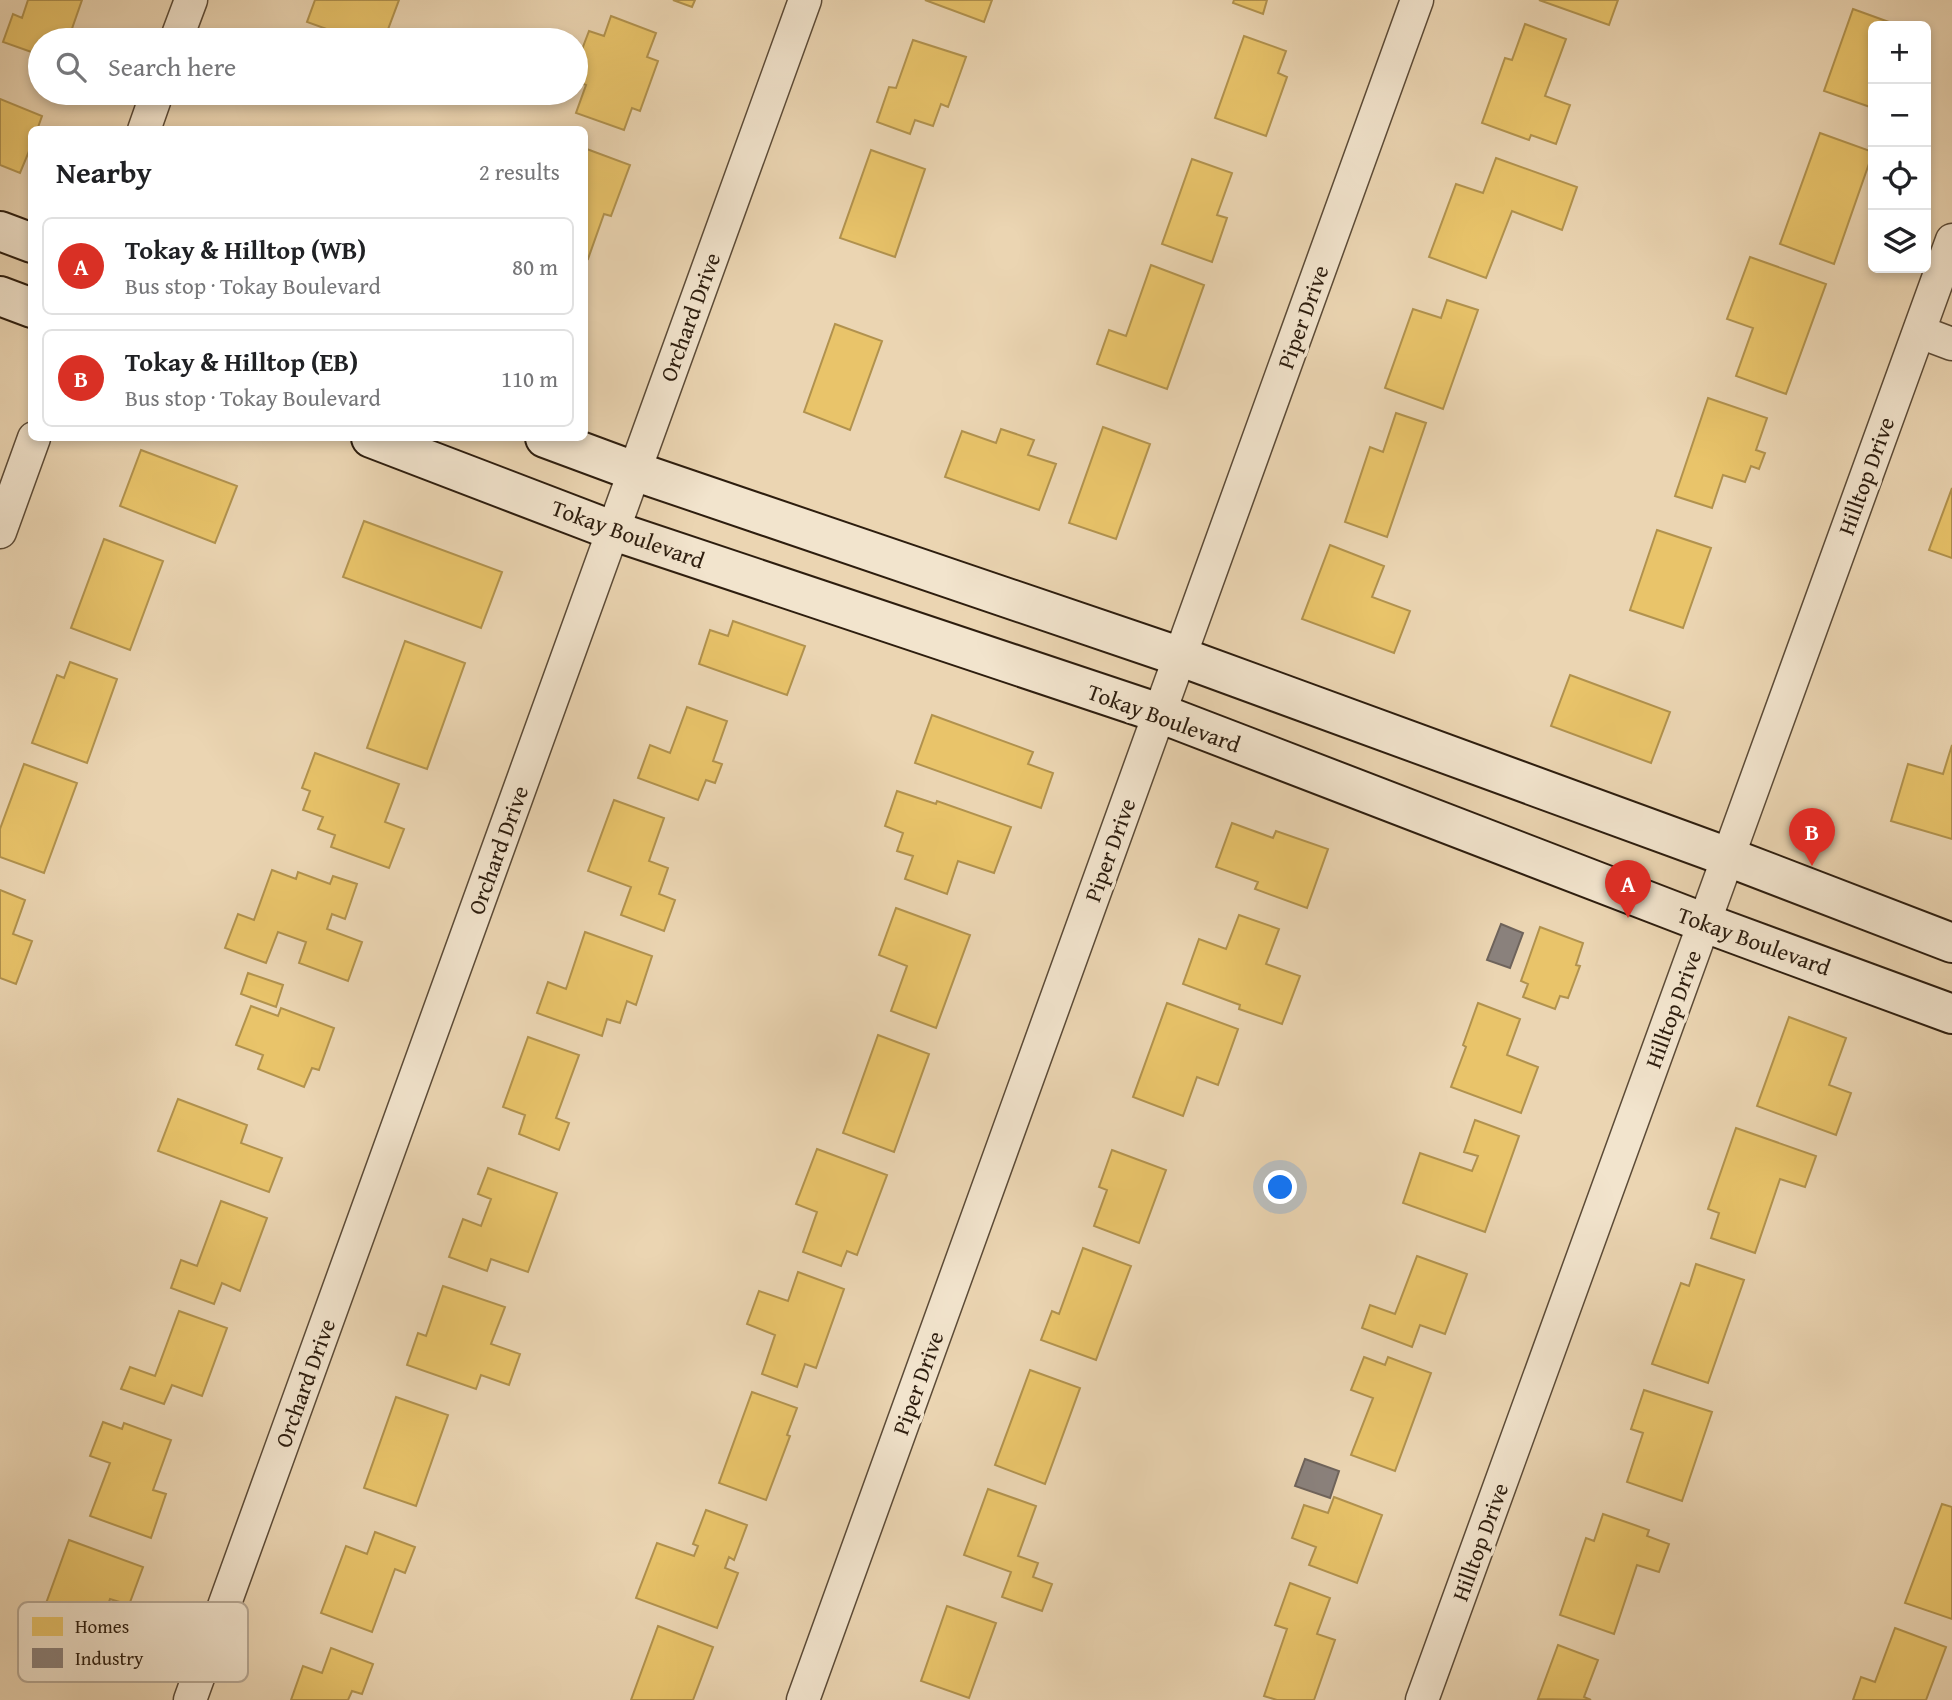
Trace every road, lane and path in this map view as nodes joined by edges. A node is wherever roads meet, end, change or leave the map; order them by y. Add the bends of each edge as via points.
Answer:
1 (191, 0) edge
2 (805, 0) edge
3 (1417, 0) edge
4 (180, 28) edge
5 (153, 105) edge
6 (145, 126) edge
7 (0, 231) edge
8 (1952, 240) edge
9 (28, 242) edge
10 (0, 296) edge
11 (28, 306) edge
12 (1920, 331) junction
13 (1952, 344) edge
14 (33, 441) edge
15 (379, 441) edge
16 (553, 441) edge
17 (634, 471) junction
18 (614, 531) junction
19 (0, 532) edge
20 (1181, 657) junction
21 (1159, 713) junction
22 (1728, 857) junction
23 (1704, 923) junction
24 (1952, 943) edge
25 (1952, 1014) edge
26 (226, 1602) edge
27 (197, 1682) edge
28 (190, 1700) edge
29 (803, 1700) edge
30 (1422, 1700) edge

1 - 4 street
2 - 17 street, Orchard Drive
3 - 20 street, Piper Drive
5 - 6 street
7 - 9 street
8 - 12 street, Hilltop Drive
10 - 11 street
12 - 13 street
12 - 22 street, Hilltop Drive
14 - 19 street
15 - 18 street, Tokay Boulevard
16 - 17 street
17 - 18 street, Orchard Drive
17 - 20 street
18 - 21 street, Tokay Boulevard
18 - 26 street, Orchard Drive
20 - 21 street, Piper Drive
20 - 22 street
21 - 23 street, Tokay Boulevard
21 - 29 street, Piper Drive
22 - 23 street, Hilltop Drive
22 - 24 street
23 - 25 street, Tokay Boulevard
23 - 30 street, Hilltop Drive
27 - 28 street, Orchard Drive

